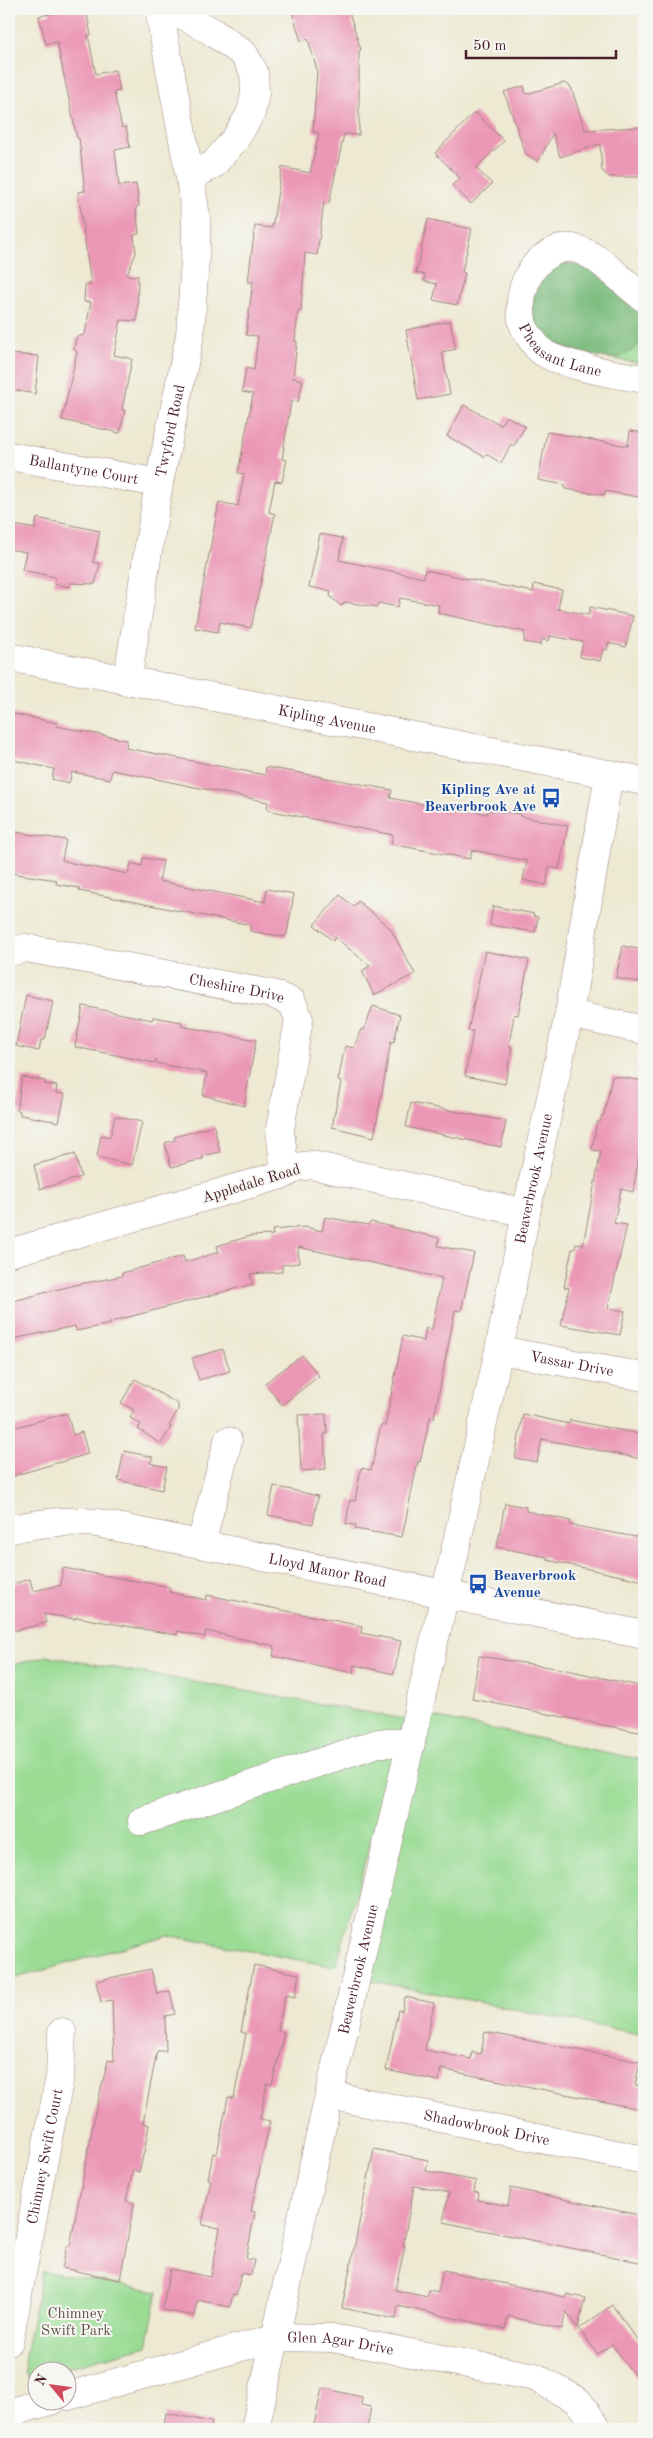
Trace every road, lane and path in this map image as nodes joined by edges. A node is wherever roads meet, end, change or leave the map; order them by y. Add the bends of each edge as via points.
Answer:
1 (160, 12) edge
2 (190, 178) junction
3 (644, 298) edge
4 (644, 379) edge
5 (9, 456) edge
6 (160, 483) junction
7 (9, 657) edge
8 (127, 682) junction
9 (609, 774) junction
10 (644, 781) edge
11 (9, 952) edge
12 (569, 1014) junction
13 (644, 1030) edge
14 (285, 1174) junction
15 (526, 1212) junction
16 (9, 1253) edge
17 (499, 1350) junction
18 (644, 1377) edge
19 (228, 1441) dead end
20 (9, 1530) edge
21 (202, 1544) junction
22 (445, 1594) junction
23 (644, 1635) edge
24 (411, 1743) junction
25 (142, 1821) dead end
26 (62, 2032) dead end
27 (328, 2095) junction
28 (644, 2160) edge
29 (278, 2336) junction
30 (9, 2341) edge
31 (78, 2393) edge
32 (28, 2407) edge
33 (9, 2413) edge
34 (256, 2429) edge
35 (598, 2429) edge

1 - 2 street, Twyford Road
1 - 2 street, Twyford Road via 183,15 219,36 244,54 254,72 256,92 251,112 236,138 214,164
2 - 6 street, Twyford Road via 196,245 190,335
3 - 4 street, Pheasant Lane via 588,254 572,248 561,248 547,254 536,264 527,277 521,297 522,322 540,350 561,360
5 - 6 street, Ballantyne Court
6 - 8 street, Twyford Road
7 - 8 street, Kipling Avenue
8 - 9 street, Kipling Avenue
9 - 10 street, Kipling Avenue
9 - 12 street, Beaverbrook Avenue
11 - 14 street, Cheshire Drive via 26,948 272,994 292,1002 299,1019 280,1129
12 - 13 street
12 - 15 street, Beaverbrook Avenue
14 - 15 street, Appledale Road via 296,1167 327,1167
14 - 16 street, Appledale Road
15 - 17 street, Beaverbrook Avenue
17 - 18 street, Vassar Drive
17 - 22 street, Beaverbrook Avenue
19 - 21 street
20 - 21 street, Lloyd Manor Road via 74,1521
21 - 22 street, Lloyd Manor Road
22 - 23 street, Lloyd Manor Road
22 - 24 street, Beaverbrook Avenue
24 - 25 street via 378,1743
24 - 27 street, Beaverbrook Avenue
26 - 30 street, Chimney Swift Court via 60,2076
27 - 28 street, Shadowbrook Drive
27 - 29 street, Beaverbrook Avenue
29 - 31 street, Glen Agar Drive
29 - 34 street, Beaverbrook Avenue
29 - 35 street, Glen Agar Drive via 332,2338 535,2377 578,2401
32 - 33 street

